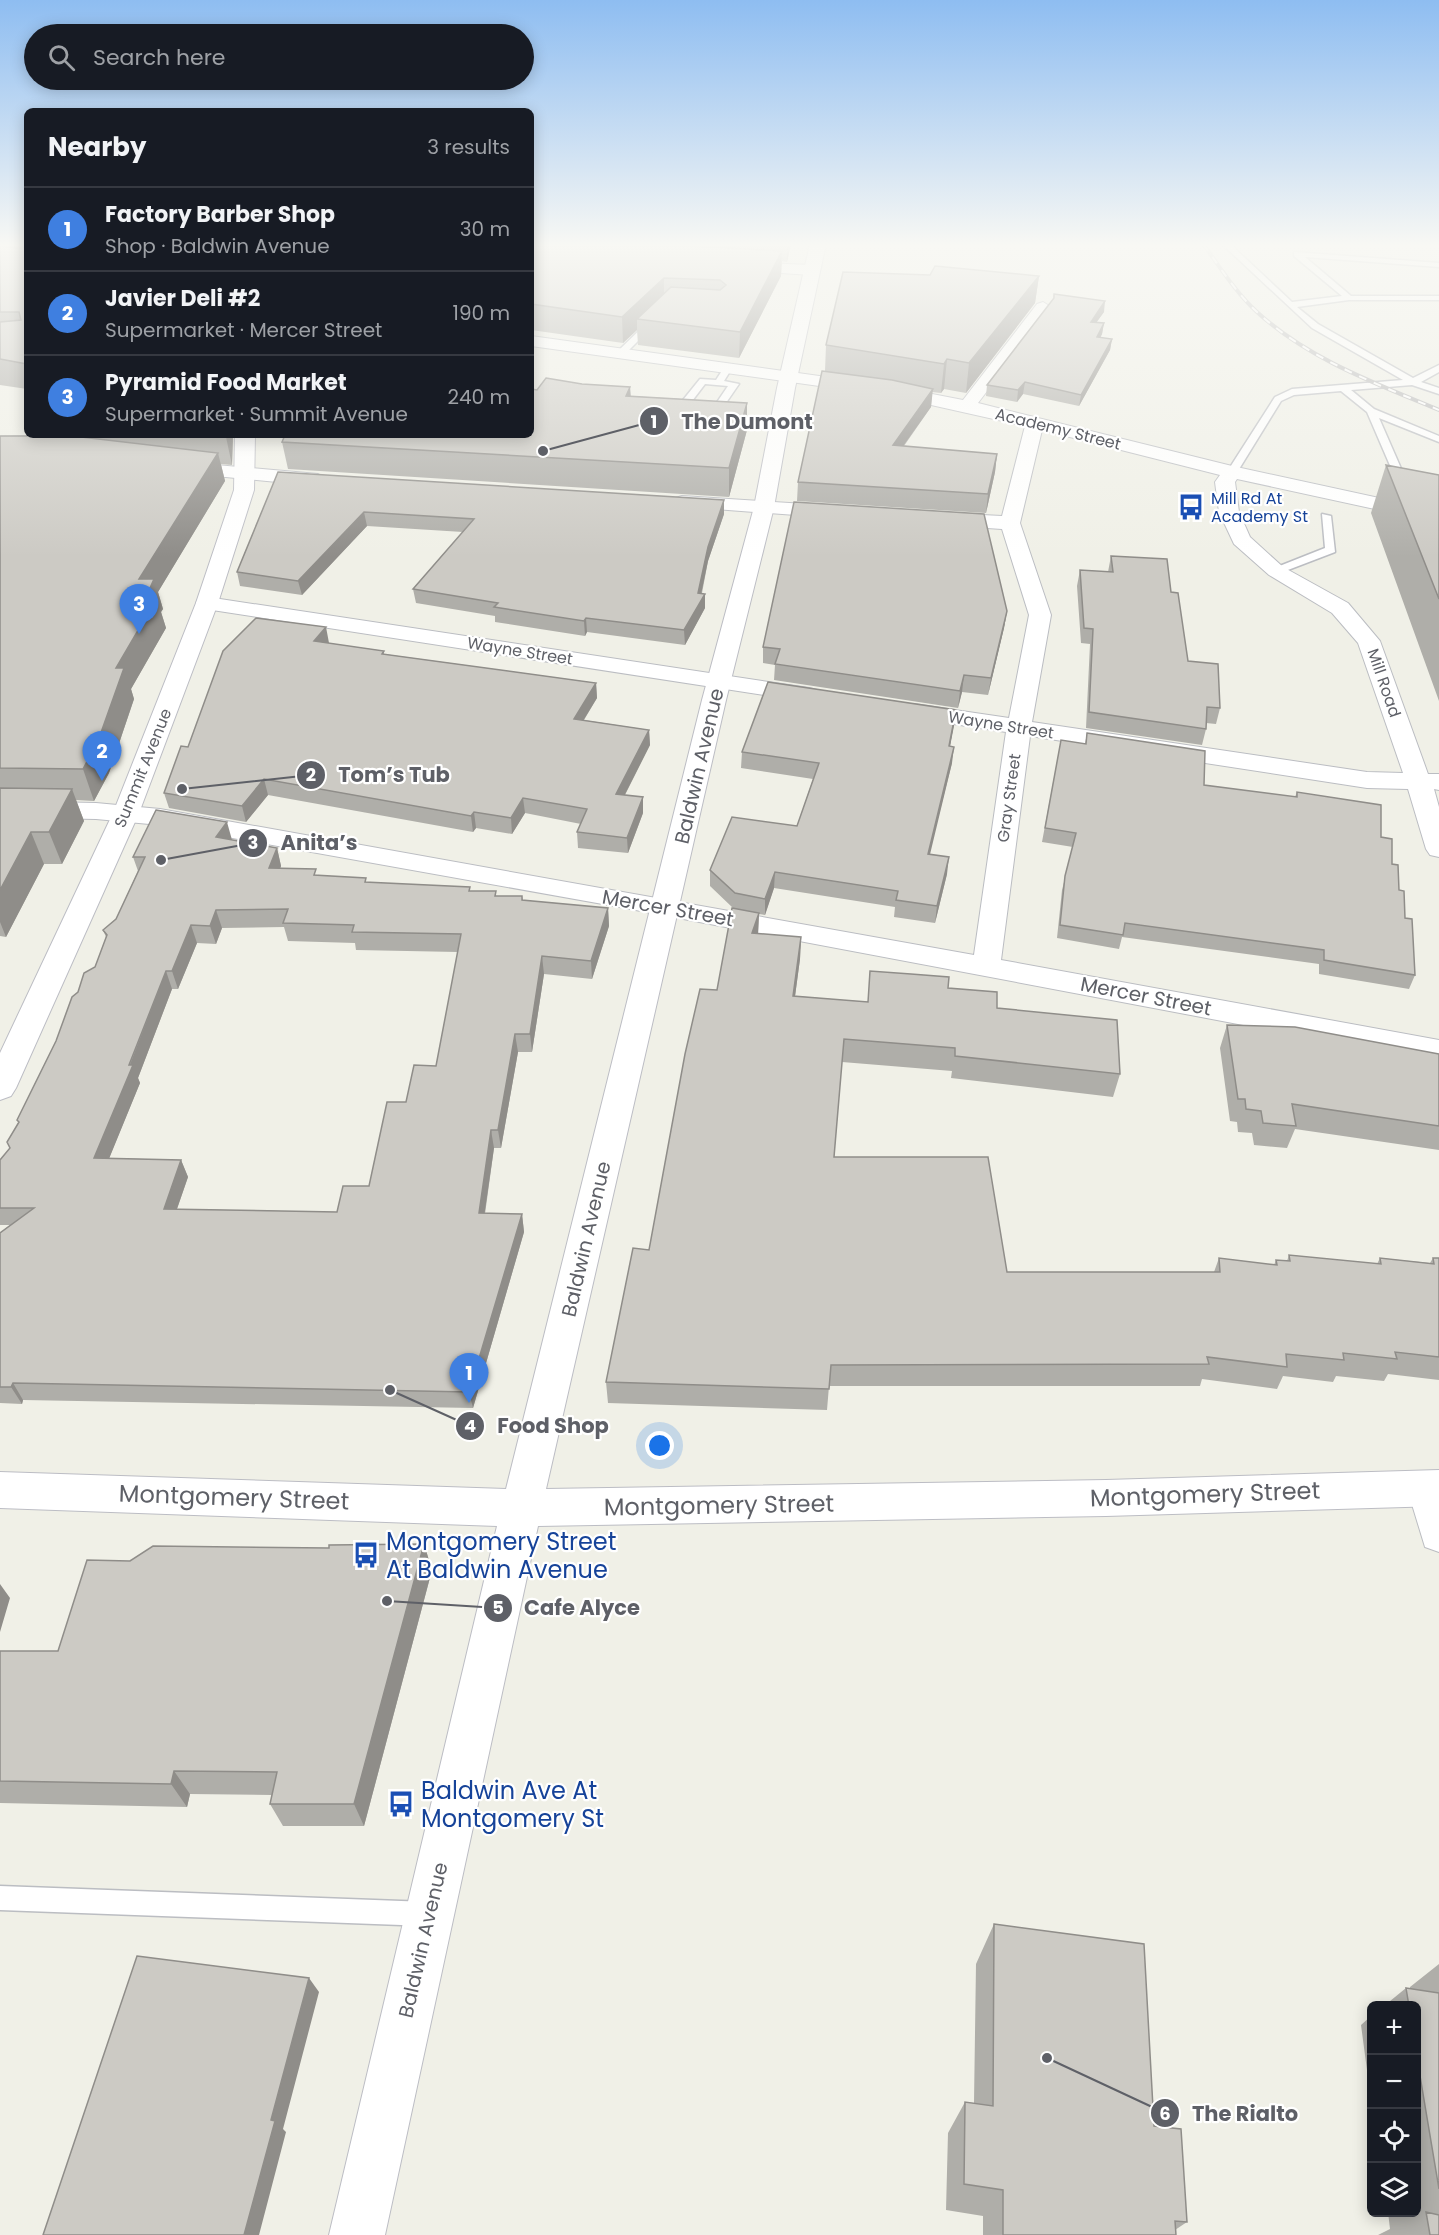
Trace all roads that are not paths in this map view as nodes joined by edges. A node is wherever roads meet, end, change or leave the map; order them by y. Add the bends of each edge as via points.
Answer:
1 (591, 348) edge
2 (625, 348) edge
3 (795, 348) edge
4 (1011, 348) edge
5 (1354, 348) edge
6 (621, 352) junction
7 (728, 368) junction
8 (1439, 368) edge
9 (789, 376) junction
10 (1413, 382) junction
11 (718, 383) junction
12 (1341, 386) junction
13 (1439, 391) edge
14 (967, 406) junction
15 (1371, 411) junction
16 (1035, 423) junction
17 (245, 438) edge
18 (1439, 439) edge
19 (165, 466) edge
20 (1232, 472) junction
21 (244, 475) junction
22 (340, 481) edge
23 (1439, 484) edge
24 (663, 501) edge
25 (764, 507) junction
26 (850, 513) edge
27 (1326, 516) dead end
28 (1439, 517) edge
29 (919, 518) edge
30 (1010, 523) junction
31 (1276, 572) junction
32 (207, 603) junction
33 (718, 681) junction
34 (833, 699) edge
35 (891, 708) edge
36 (1019, 728) junction
37 (1429, 782) edge
38 (0, 809) edge
39 (126, 813) junction
40 (1439, 849) edge
41 (665, 907) junction
42 (986, 967) junction
43 (1439, 1051) edge
44 (0, 1088) edge
45 (1432, 1488) edge
46 (0, 1490) edge
47 (522, 1508) junction
48 (1439, 1534) edge
49 (0, 1898) edge
50 (429, 1914) junction
51 (357, 2235) edge

1 - 6 street, Academy Street
2 - 6 lane
3 - 9 street, Baldwin Avenue
4 - 14 street
5 - 10 lane
6 - 7 street, Academy Street
7 - 9 street, Academy Street
7 - 11 lane
8 - 10 lane
9 - 14 street, Academy Street
9 - 25 street, Baldwin Avenue
10 - 12 lane
10 - 13 lane
11 - 11 lane via 703,381 682,407 716,411 734,384
12 - 15 lane
12 - 20 lane via 1292,392 1278,399
14 - 16 street, Academy Street
15 - 18 lane
15 - 23 lane via 1399,475
16 - 20 street, Academy Street
16 - 30 street
17 - 21 street, Summit Avenue
19 - 21 street
20 - 28 street, Academy Street
20 - 31 street, Mill Road via 1225,482 1229,512 1241,540
21 - 22 street
21 - 32 street, Summit Avenue via 244,490
24 - 25 street
25 - 26 street
25 - 33 street, Baldwin Avenue
27 - 31 lane via 1331,550
29 - 30 street
30 - 36 street, Gray Street via 1040,615
31 - 37 street, Mill Road via 1340,608 1369,641
32 - 33 street, Wayne Street
32 - 39 street, Summit Avenue
33 - 34 street, Wayne Street
33 - 41 street, Baldwin Avenue
35 - 36 street, Wayne Street
36 - 37 street, Wayne Street via 1367,780
36 - 42 street, Gray Street
37 - 40 street, Mill Road
38 - 39 street, Mercer Street
39 - 41 street, Mercer Street
39 - 44 street, Summit Avenue
41 - 42 street, Mercer Street
41 - 47 street, Baldwin Avenue
42 - 43 street, Mercer Street
45 - 47 street, Montgomery Street
45 - 48 street
46 - 47 street, Montgomery Street
47 - 50 street, Baldwin Avenue
49 - 50 lane
50 - 51 street, Baldwin Avenue

